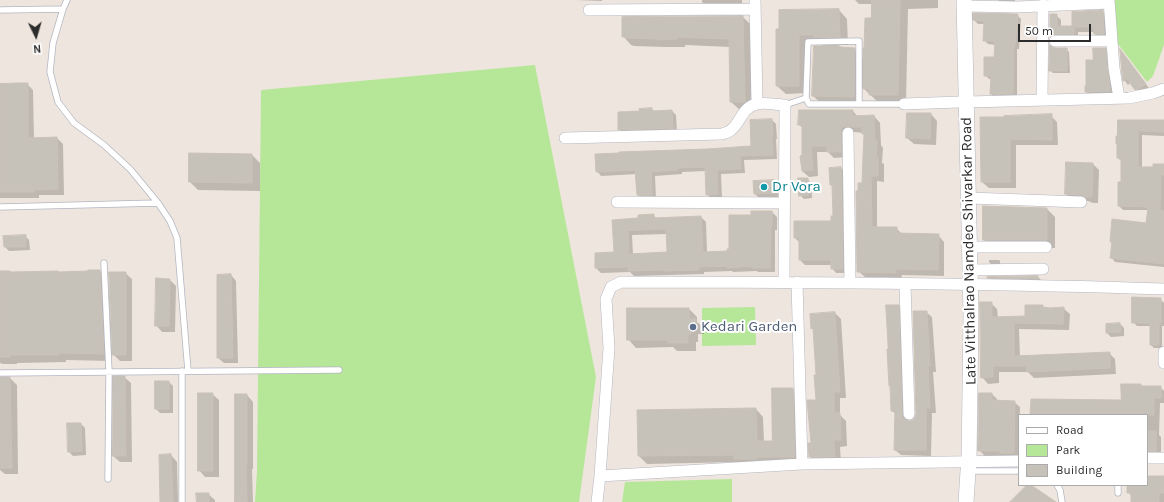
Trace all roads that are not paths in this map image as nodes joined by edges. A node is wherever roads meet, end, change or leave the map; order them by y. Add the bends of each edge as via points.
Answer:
1 (67, 0) edge
2 (1109, 1) edge
3 (962, 2) edge
4 (1017, 4) edge
5 (755, 5) edge
6 (1043, 5) junction
7 (63, 9) junction
8 (0, 10) edge
9 (589, 10) dead end
10 (1054, 41) dead end
11 (1112, 41) junction
12 (1164, 89) edge
13 (806, 98) junction
14 (1120, 98) junction
15 (1042, 100) junction
16 (963, 102) junction
17 (757, 104) junction
18 (859, 104) junction
19 (904, 104) joint
20 (785, 105) junction
21 (848, 133) dead end
22 (565, 138) dead end
23 (969, 198) junction
24 (617, 202) dead end
25 (1081, 202) dead end
26 (158, 203) junction
27 (784, 203) junction
28 (0, 207) edge
29 (970, 247) junction
30 (1046, 247) dead end
31 (104, 264) dead end
32 (1043, 269) dead end
33 (968, 280) junction
34 (784, 282) junction
35 (797, 282) junction
36 (850, 283) junction
37 (905, 284) junction
38 (1164, 289) edge
39 (1164, 352) edge
40 (1164, 363) edge
41 (339, 370) dead end
42 (185, 371) junction
43 (0, 372) edge
44 (109, 372) junction
45 (909, 414) dead end
46 (1148, 458) edge
47 (1164, 458) edge
48 (1018, 461) edge
49 (802, 464) junction
50 (966, 467) junction
51 (1018, 471) edge
52 (600, 476) junction
53 (108, 479) dead end
54 (1058, 486) edge
55 (1118, 486) edge
56 (1118, 493) dead end
57 (182, 502) edge
58 (597, 502) edge
59 (960, 502) edge
60 (966, 502) edge
61 (1062, 502) edge

1 - 7 lane
2 - 6 street
2 - 11 street
3 - 4 street
3 - 16 main road, Late Vitthalrao Namdeo Shivarkar Road
4 - 6 street
5 - 9 street
5 - 17 street
6 - 15 street
7 - 8 lane
7 - 26 lane via 53,43 50,72 58,102 74,123 104,145 130,169
10 - 11 street
11 - 14 street
12 - 14 street
13 - 18 lane via 809,104
13 - 18 lane via 808,42 859,41
13 - 20 lane
14 - 15 street
15 - 16 street
16 - 19 street
16 - 23 main road, Late Vitthalrao Namdeo Shivarkar Road
16 - 33 main road, Late Vitthalrao Namdeo Shivarkar Road
17 - 20 street
17 - 22 street via 741,115 730,131 722,134
18 - 19 lane
20 - 27 street
21 - 36 street
23 - 25 street
23 - 29 main road, Late Vitthalrao Namdeo Shivarkar Road
24 - 27 street
26 - 28 lane
26 - 42 lane via 177,238
27 - 34 street
29 - 30 street
29 - 33 main road, Late Vitthalrao Namdeo Shivarkar Road
31 - 44 lane
32 - 33 street
33 - 37 street
33 - 38 street
33 - 50 main road, Late Vitthalrao Namdeo Shivarkar Road
34 - 35 street
34 - 52 street via 621,282 611,287 606,299 609,348
35 - 36 street
35 - 49 street
36 - 37 street
37 - 45 street
39 - 40 street
41 - 42 lane
42 - 44 lane
42 - 57 lane
43 - 44 lane
44 - 53 lane
46 - 47 street
48 - 50 street
49 - 50 street
49 - 52 street
50 - 51 lane
50 - 59 main road, Late Vitthalrao Namdeo Shivarkar Road
50 - 60 main road, Late Vitthalrao Namdeo Shivarkar Road
52 - 58 street
54 - 61 lane
55 - 56 lane

